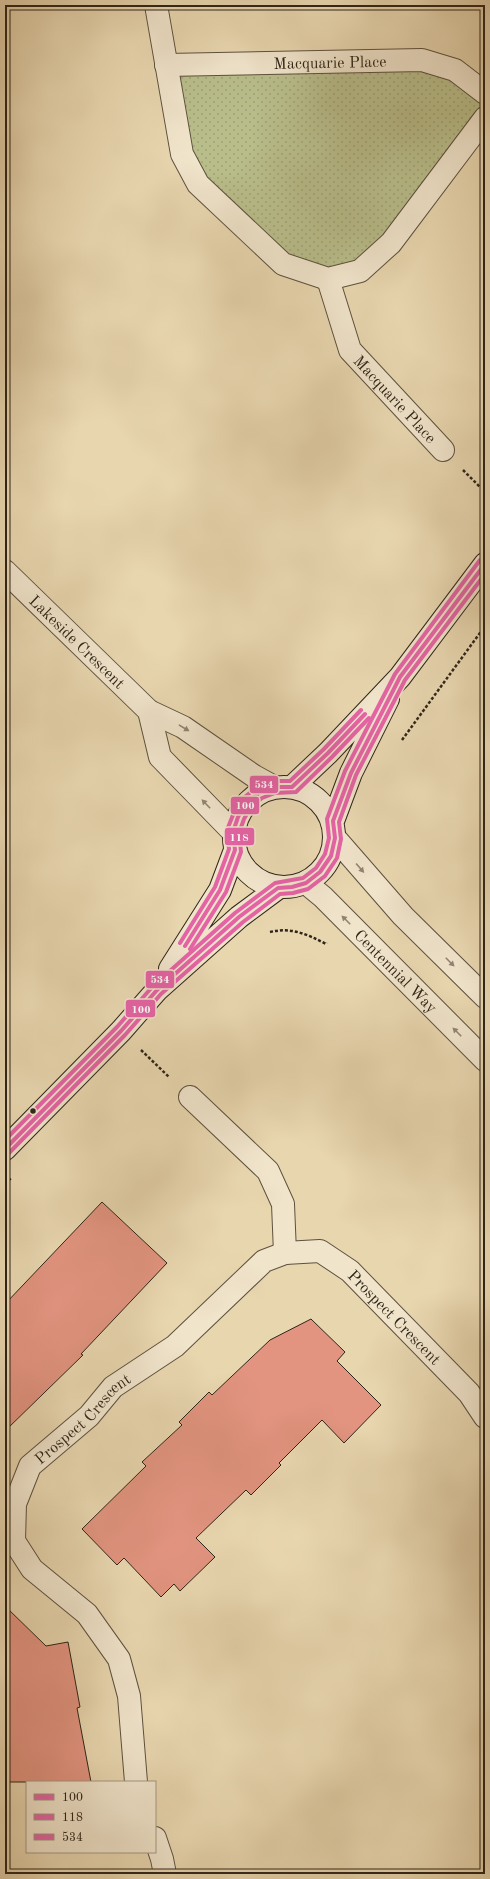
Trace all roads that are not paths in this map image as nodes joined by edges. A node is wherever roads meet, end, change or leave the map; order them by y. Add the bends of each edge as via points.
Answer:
1 (156, 5) edge
2 (166, 65) junction
3 (485, 93) edge
4 (485, 118) edge
5 (328, 279) junction
6 (443, 450) dead end
7 (485, 564) edge
8 (5, 571) edge
9 (400, 677) junction
10 (149, 711) junction
11 (283, 787) junction
12 (334, 830) junction
13 (234, 841) junction
14 (306, 883) junction
15 (278, 888) junction
16 (157, 990) junction
17 (485, 997) edge
18 (485, 1060) edge
19 (190, 1097) road end
20 (5, 1149) edge
21 (286, 1252) junction
22 (485, 1417) edge
23 (10, 1543) edge
24 (136, 1781) edge
25 (156, 1841) edge
26 (165, 1874) edge

1 - 2 street
2 - 3 street, Macquarie Place via 422,60 455,70
2 - 5 street via 182,154 198,184 283,264
4 - 5 street via 391,243 360,271
5 - 6 street, Macquarie Place via 350,350
7 - 9 street
8 - 10 street, Lakeside Crescent
9 - 11 street via 328,753
9 - 12 street via 351,773
10 -> 11 street, Lakeside Crescent via 183,726 254,776
13 -> 10 street via 160,757
11 - 12 street via 309,793 324,805
11 - 13 street via 259,793 246,803 238,817
12 - 14 street via 331,856 320,872
12 -> 17 street via 403,916
13 - 15 street via 241,864 251,875 263,883
13 - 16 street via 220,890
14 - 15 street
18 -> 14 street, Centennial Way
15 - 16 street via 239,917
16 - 20 street via 121,1031
19 - 21 street via 268,1171 283,1204
21 - 22 street, Prospect Crescent via 320,1251 350,1270 469,1393
21 - 23 street, Prospect Crescent via 264,1261 175,1346 113,1387 89,1416 30,1466 15,1504
23 - 24 street, Prospect Crescent via 32,1569 87,1614 120,1659 129,1696
25 - 26 street

